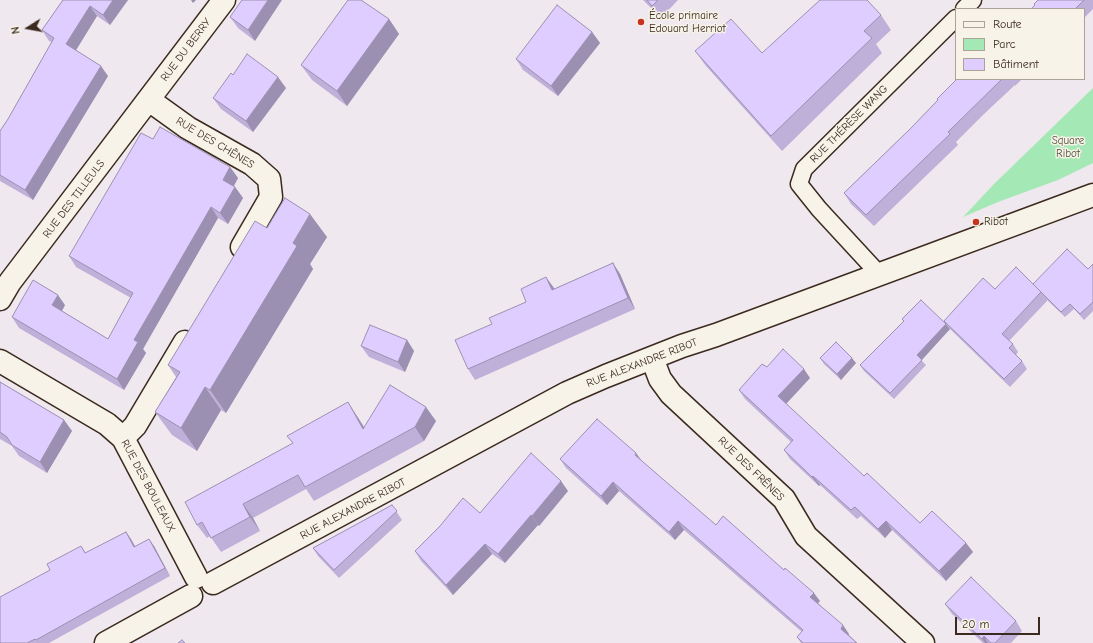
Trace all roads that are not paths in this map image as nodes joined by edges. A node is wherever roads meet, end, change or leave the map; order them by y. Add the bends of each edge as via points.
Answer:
1 (224, 0) edge
2 (974, 0) edge
3 (965, 8) edge
4 (955, 19) edge
5 (149, 100) junction
6 (1093, 195) edge
7 (231, 265) edge
8 (879, 274) junction
9 (0, 299) edge
10 (195, 325) edge
11 (652, 358) junction
12 (0, 361) edge
13 (123, 438) junction
14 (200, 585) junction
15 (106, 643) edge
16 (923, 643) edge

1 - 5 street, RUE DU BERRY
2 - 3 lane
4 - 8 lane, RUE THÉRÈSE WANG via 804,169 799,184
5 - 7 street, RUE DES CHÊNES via 188,128 252,164 269,179 271,197
5 - 9 street, RUE DES TILLEULS via 10,282
6 - 8 street, RUE ALEXANDRE RIBOT
8 - 11 street, RUE ALEXANDRE RIBOT
10 - 13 street via 135,426
11 - 14 street, RUE ALEXANDRE RIBOT via 567,394
11 - 16 street, RUE DES FRÊNES via 660,379 671,394 784,499 806,536
12 - 13 street, RUE DES BOULEAUX via 107,424
13 - 14 street, RUE DES BOULEAUX
14 - 15 street, RUE ALEXANDRE RIBOT

